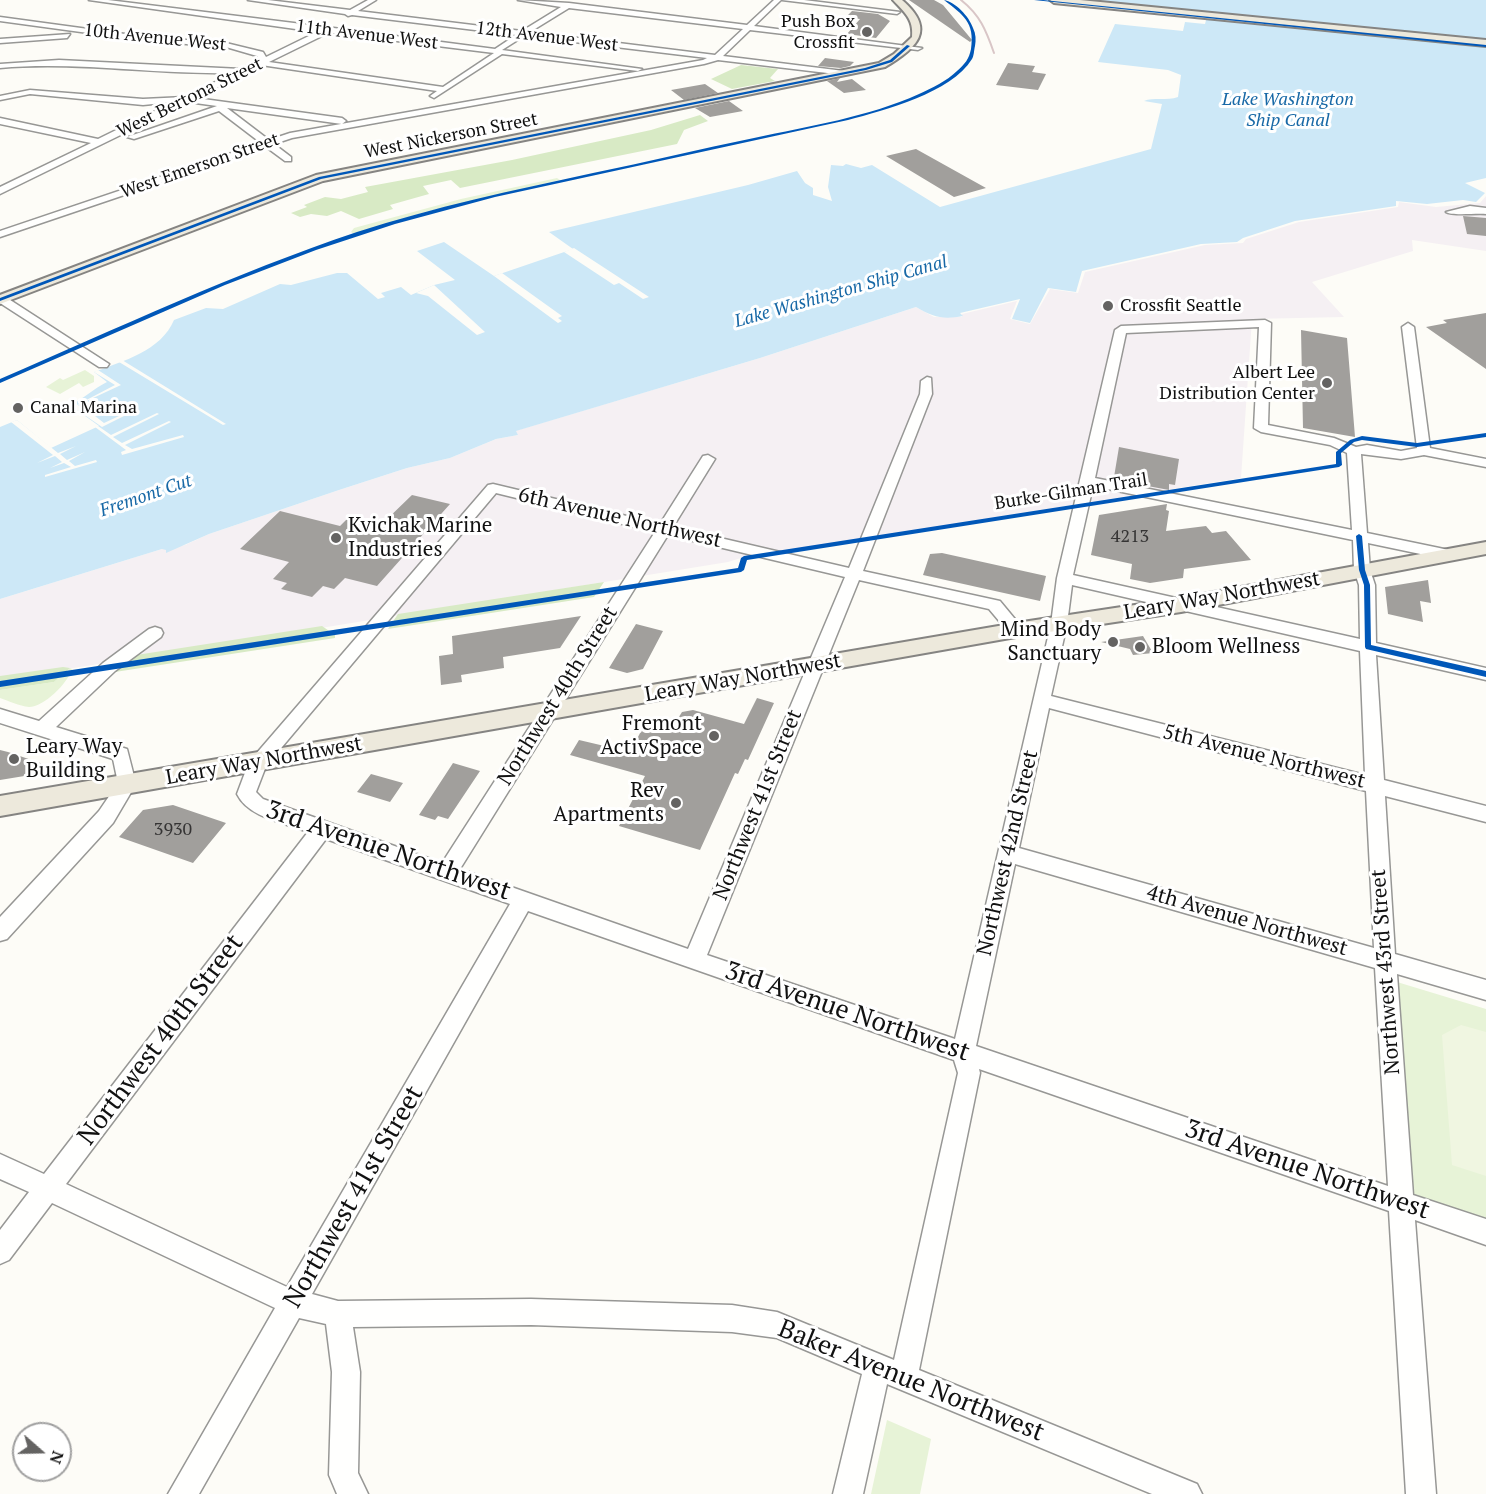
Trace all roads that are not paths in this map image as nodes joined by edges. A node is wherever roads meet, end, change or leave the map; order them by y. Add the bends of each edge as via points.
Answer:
1 (92, 0) edge
2 (165, 0) edge
3 (250, 0) edge
4 (373, 0) edge
5 (521, 0) edge
6 (778, 0) edge
7 (785, 0) edge
8 (880, 0) edge
9 (897, 0) edge
10 (1054, 0) edge
11 (569, 5) junction
12 (148, 7) junction
13 (897, 12) junction
14 (350, 13) junction
15 (0, 19) edge
16 (338, 19) dead end
17 (330, 23) dead end
18 (104, 25) dead end
19 (750, 26) junction
20 (319, 29) junction
21 (88, 31) junction
22 (523, 34) junction
23 (0, 41) edge
24 (1486, 44) edge
25 (908, 46) junction
26 (918, 48) dead end
27 (498, 51) junction
28 (716, 58) junction
29 (261, 63) junction
30 (0, 66) edge
31 (642, 69) junction
32 (245, 71) junction
33 (844, 73) junction
34 (443, 89) junction
35 (0, 98) edge
36 (187, 99) junction
37 (224, 107) junction
38 (405, 115) junction
39 (0, 121) edge
40 (358, 124) junction
41 (99, 142) junction
42 (266, 143) junction
43 (78, 152) junction
44 (288, 159) dead end
45 (3, 188) edge
46 (1486, 211) edge
47 (1451, 212) dead end
48 (0, 234) edge
49 (1, 299) edge
50 (1408, 327) dead end
51 (103, 364) dead end
52 (927, 381) dead end
53 (1354, 451) junction
54 (1424, 451) junction
55 (708, 459) dead end
56 (1486, 463) edge
57 (1088, 481) junction
58 (665, 529) junction
59 (1359, 536) junction
60 (1486, 548) edge
61 (1449, 555) junction
62 (1362, 570) junction
63 (854, 574) junction
64 (1065, 578) junction
65 (1181, 604) junction
66 (1059, 624) junction
67 (1016, 630) junction
68 (155, 633) dead end
69 (1368, 647) junction
70 (816, 665) junction
71 (1486, 674) edge
72 (1042, 700) junction
73 (547, 712) junction
74 (0, 716) edge
75 (42, 729) junction
76 (258, 762) junction
77 (127, 784) junction
78 (1375, 785) junction
79 (0, 806) edge
80 (1486, 814) edge
81 (322, 829) junction
82 (1007, 853) junction
83 (447, 873) junction
84 (524, 899) junction
85 (0, 932) edge
86 (694, 960) junction
87 (1385, 961) junction
88 (1486, 990) edge
89 (963, 1052) junction
90 (0, 1166) edge
91 (47, 1189) junction
92 (1402, 1202) junction
93 (1486, 1232) edge
94 (0, 1251) edge
95 (293, 1303) junction
96 (338, 1314) junction
97 (878, 1365) junction
98 (904, 1376) junction
99 (183, 1494) edge
100 (353, 1494) edge
101 (848, 1494) edge
102 (1187, 1494) edge
103 (1421, 1494) edge

1 - 12 street, 11th Avenue West
2 - 12 street
3 - 14 street, 12th Avenue West
4 - 14 street
5 - 11 street
6 - 19 street
7 - 13 street
8 - 13 main road
9 - 25 main road via 917,21 916,38
10 - 24 main road
11 - 19 street
11 - 22 street
12 - 20 street, 11th Avenue West
13 - 25 main road via 907,28
14 - 16 street
14 - 22 street, 12th Avenue West
15 - 21 street, 10th Avenue West
17 - 20 street, West Bertona Street
18 - 21 street
19 - 25 street
19 - 28 street
20 - 27 street, 11th Avenue West
20 - 29 street, West Bertona Street via 319,34
21 - 23 street via 64,37
21 - 29 street, 10th Avenue West via 226,45 260,54 264,59
22 - 27 street
22 - 28 street, 12th Avenue West
25 - 26 street
25 - 33 main road, West Nickerson Street via 882,65
27 - 31 street, 11th Avenue West
27 - 34 street
28 - 31 street, West Emerson Street
28 - 33 street, 12th Avenue West
28 - 38 street, West Emerson Street
29 - 32 street, West Bertona Street
29 - 34 street, 10th Avenue West
30 - 32 street via 57,62 184,72
31 - 38 street, West Emerson Street
32 - 36 street, West Bertona Street
33 - 49 main road, West Nickerson Street via 320,177
34 - 38 street
35 - 36 street via 42,92 154,102
36 - 37 street
36 - 41 street, West Bertona Street
37 - 40 street
37 - 42 street
37 - 43 street
38 - 40 street, West Emerson Street
39 - 41 street
40 - 42 street, West Emerson Street
41 - 43 street, West Bertona Street
42 - 44 street
42 - 48 street, West Emerson Street
43 - 45 street, West Bertona Street
46 - 47 street
49 - 51 street
50 - 54 street
52 - 63 street, Northwest 41st Street via 926,394
53 - 54 street via 1367,449 1401,455
53 - 57 street, Northwest 42nd Street via 1334,442 1261,428 1265,323 1121,330
53 - 59 street, Northwest 43rd Street
54 - 56 street
55 - 58 street, Northwest 40th Street
57 - 59 street
57 - 64 street, Northwest 42nd Street
58 - 63 street, 6th Avenue Northwest
58 - 73 street, Northwest 40th Street
58 - 76 street, 6th Avenue Northwest via 493,488
59 - 61 street
59 - 62 street, Northwest 43rd Street
60 - 61 main road, Leary Way Northwest
61 - 62 main road, Leary Way Northwest
62 - 65 main road, Leary Way Northwest
62 - 69 street, Northwest 43rd Street via 1367,585
63 - 67 street, 6th Avenue Northwest via 994,605
63 - 70 street, Northwest 41st Street
64 - 65 street
64 - 66 street, Northwest 42nd Street
65 - 66 main road, Leary Way Northwest
65 - 69 street
66 - 67 main road, Leary Way Northwest
66 - 72 street, Northwest 42nd Street
67 - 70 main road, Leary Way Northwest
68 - 75 street via 109,667
69 - 71 street
69 - 78 street, Northwest 43rd Street
70 - 73 main road, Leary Way Northwest
70 - 86 street, Northwest 41st Street
72 - 78 street, 5th Avenue Northwest
72 - 82 street, Northwest 42nd Street
73 - 76 main road, Leary Way Northwest
73 - 83 street, Northwest 40th Street
74 - 75 street
75 - 77 street via 121,754
76 - 77 main road, Leary Way Northwest
76 - 81 street, 3rd Avenue Northwest via 246,794 256,805
77 - 79 main road, Leary Way Northwest
77 - 85 street via 106,817
78 - 80 street, 5th Avenue Northwest
78 - 87 street, Northwest 43rd Street
81 - 83 street, 3rd Avenue Northwest
81 - 91 street, Northwest 40th Street
82 - 87 street, 4th Avenue Northwest
82 - 89 street, Northwest 42nd Street
83 - 84 street, 3rd Avenue Northwest
84 - 86 street, 3rd Avenue Northwest
84 - 95 street, Northwest 41st Street
86 - 89 street, 3rd Avenue Northwest
87 - 88 street, 4th Avenue Northwest
87 - 92 street, Northwest 43rd Street
89 - 92 street, 3rd Avenue Northwest
89 - 98 street, Northwest 42nd Street via 969,1073
90 - 91 street, Baker Avenue Northwest
91 - 94 street, Northwest 40th Street
91 - 95 street, Baker Avenue Northwest
92 - 93 street, 3rd Avenue Northwest
92 - 103 street, Northwest 43rd Street
95 - 96 street, Baker Avenue Northwest
95 - 99 street, Northwest 41st Street
96 - 97 street, Baker Avenue Northwest via 435,1310 734,1317 777,1325
96 - 100 street via 346,1372 343,1475
97 - 98 street, Baker Avenue Northwest
97 - 101 street
98 - 102 street, Baker Avenue Northwest

